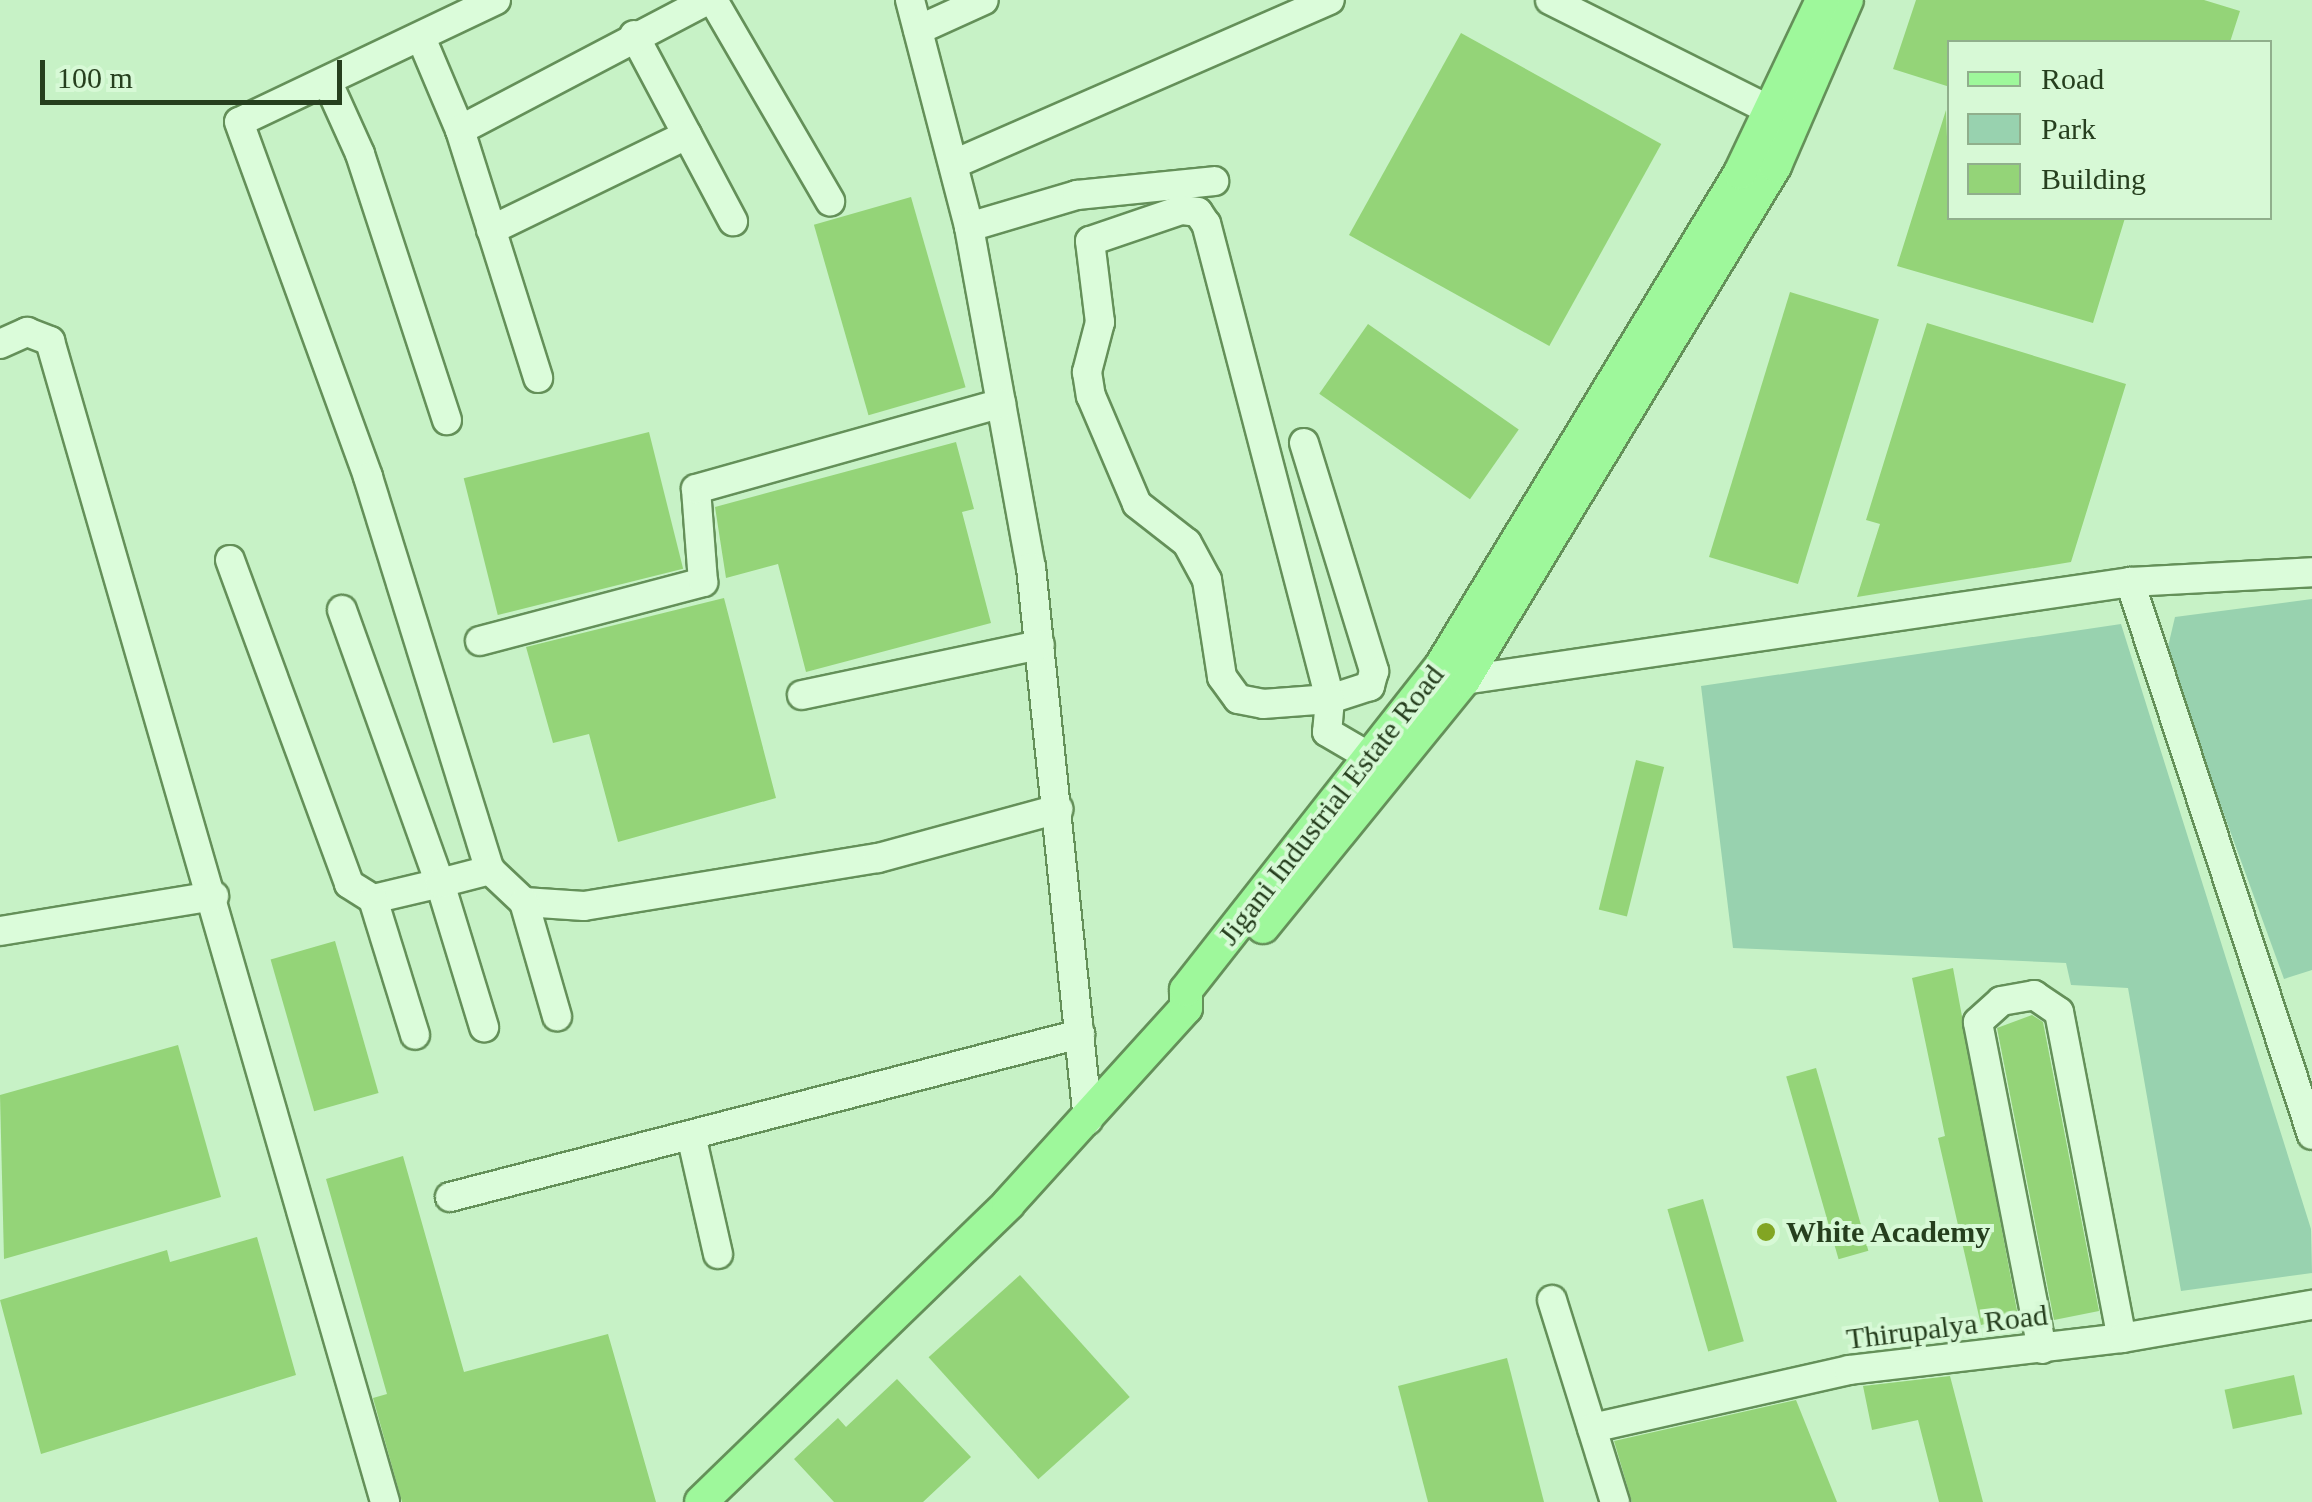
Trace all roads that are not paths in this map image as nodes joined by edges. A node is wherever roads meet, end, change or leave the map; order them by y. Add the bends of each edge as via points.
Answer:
1 (496, 0) edge
2 (711, 0) edge
3 (910, 0) edge
4 (984, 0) edge
5 (1330, 0) edge
6 (1550, 0) edge
7 (1822, 0) edge
8 (1847, 0) edge
9 (918, 30) junction
10 (634, 35) junction
11 (422, 40) junction
12 (328, 83) junction
13 (1768, 110) junction
14 (460, 130) junction
15 (687, 135) junction
16 (954, 164) junction
17 (1214, 181) dead end
18 (830, 201) dead end
19 (733, 221) dead end
20 (969, 226) junction
21 (491, 230) junction
22 (0, 344) edge
23 (538, 378) dead end
24 (1001, 402) junction
25 (447, 420) dead end
26 (1304, 443) dead end
27 (230, 560) dead end
28 (2312, 572) edge
29 (2130, 582) junction
30 (342, 610) dead end
31 (480, 641) dead end
32 (1040, 645) junction
33 (1452, 673) junction
34 (802, 696) dead end
35 (1330, 699) junction
36 (1368, 756) junction
37 (1058, 809) junction
38 (490, 870) junction
39 (440, 883) junction
40 (214, 896) junction
41 (373, 899) junction
42 (524, 902) junction
43 (0, 931) edge
44 (1186, 1008) junction
45 (557, 1016) dead end
46 (484, 1027) dead end
47 (1080, 1034) junction
48 (415, 1035) dead end
49 (1088, 1120) junction
50 (691, 1135) junction
51 (2312, 1135) edge
52 (450, 1197) dead end
53 (718, 1254) dead end
54 (1552, 1300) dead end
55 (2312, 1305) edge
56 (2122, 1338) junction
57 (2042, 1349) junction
58 (1592, 1428) junction
59 (385, 1502) edge
60 (701, 1502) edge
61 (1615, 1502) edge

1 - 11 street
2 - 10 street
2 - 18 street
3 - 9 street
4 - 9 street
5 - 16 street
6 - 13 street
7 - 13 main road, Jigani Industrial Estate Road
8 - 33 main road, Jigani Industrial Estate Road via 1774,166
9 - 16 street
10 - 14 street
10 - 15 street
11 - 12 street
11 - 14 street
12 - 25 street via 360,154
12 - 38 street via 239,122 368,477
13 - 33 main road, Jigani Industrial Estate Road via 1740,173
14 - 21 street
15 - 19 street
15 - 21 street
16 - 20 street
17 - 20 street via 1077,194
20 - 24 street
21 - 23 street
22 - 40 street via 27,332 50,341
24 - 31 street via 696,489 703,582
24 - 32 street
26 - 35 street via 1374,671 1370,686
27 - 41 street via 349,884
28 - 29 street
29 - 33 street
29 - 51 street
30 - 39 street
32 - 34 street
32 - 37 street
33 - 36 main road, Jigani Industrial Estate Road
33 - 44 main road, Jigani Industrial Estate Road via 1228,971
35 - 35 street via 1238,698 1222,678 1207,580 1186,543 1137,504 1087,372 1100,322 1090,241 1111,229 1181,210 1198,212 1206,224
35 - 36 street via 1327,732
36 - 44 main road, Jigani Industrial Estate Road via 1186,990
37 - 42 street via 878,858 584,906
37 - 47 street
38 - 39 street
38 - 42 street
39 - 41 street
39 - 46 street
40 - 43 street
40 - 59 street
41 - 48 street
42 - 45 street
44 - 49 main road, Jigani Industrial Estate Road
47 - 49 street
47 - 50 street
49 - 60 main road, Jigani Industrial Estate Road
50 - 52 street
50 - 53 street
54 - 58 street
55 - 56 street, Thirupalya Road
56 - 57 street, Thirupalya Road
56 - 57 street via 2059,1012 2034,995 2001,1001 1978,1022
57 - 58 street, Thirupalya Road via 1849,1370
58 - 61 street

